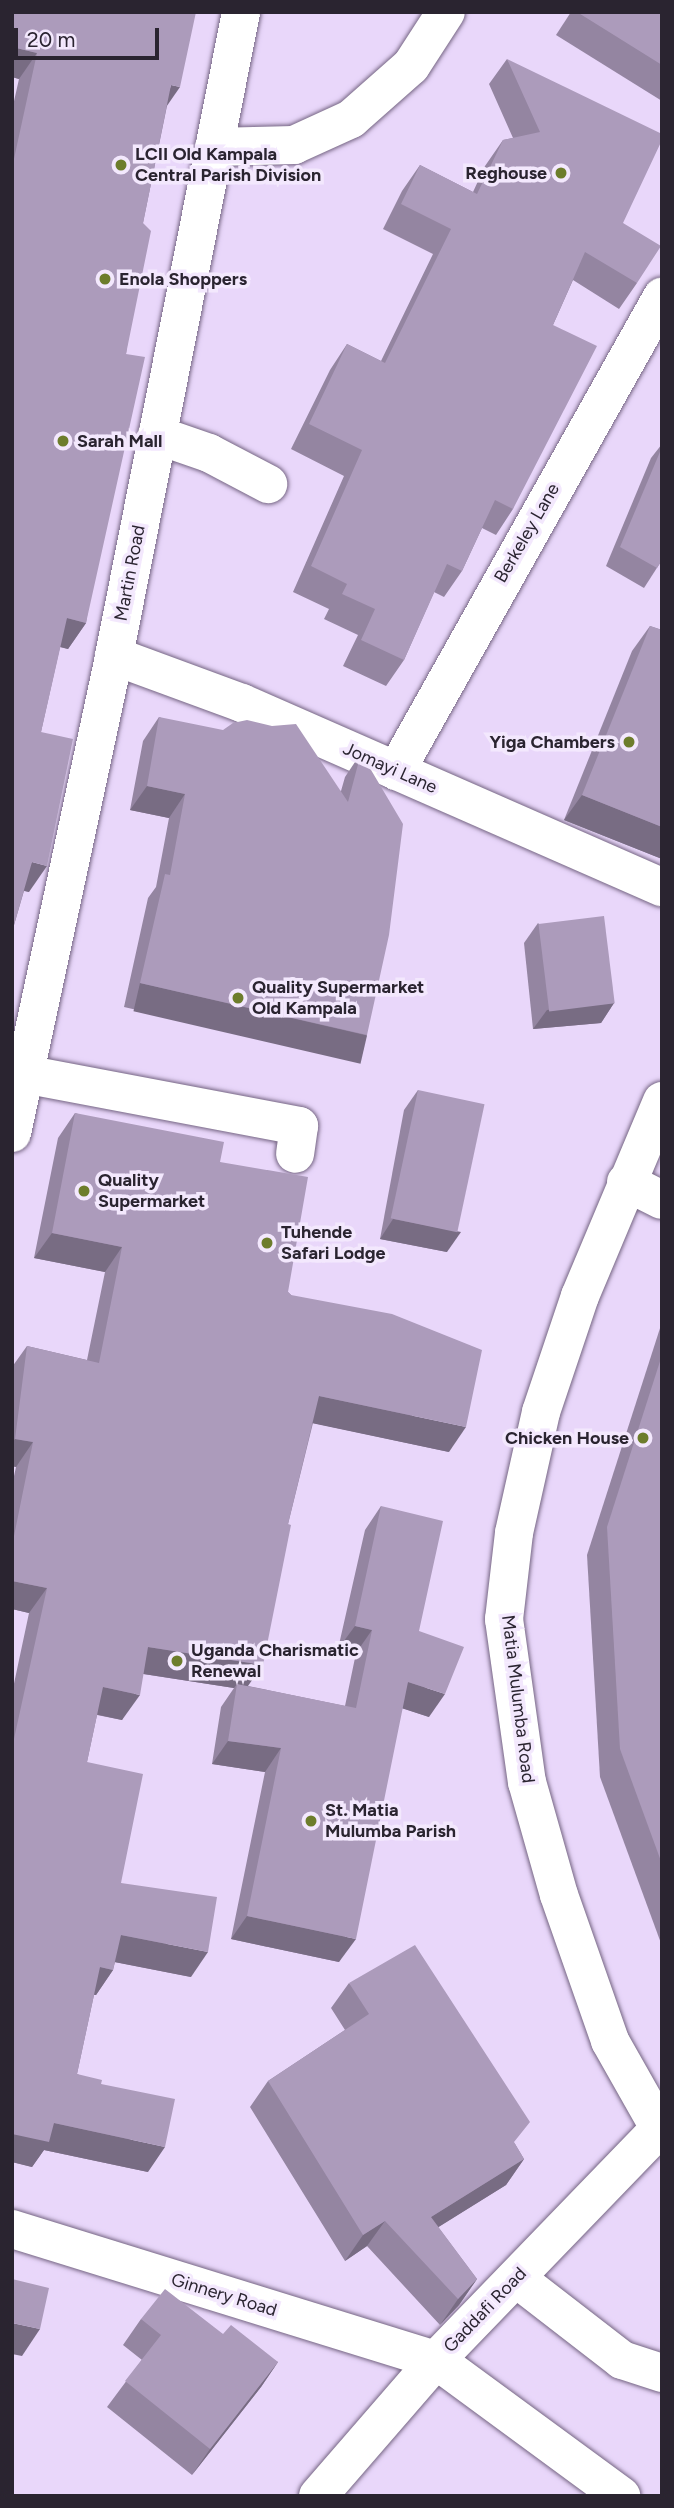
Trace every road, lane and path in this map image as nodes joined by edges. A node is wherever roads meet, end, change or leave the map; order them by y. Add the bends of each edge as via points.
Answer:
1 (241, 12) edge
2 (446, 12) edge
3 (214, 147) junction
4 (662, 297) edge
5 (157, 435) junction
6 (268, 484) dead end
7 (114, 656) junction
8 (396, 771) junction
9 (662, 887) edge
10 (24, 1074) junction
11 (662, 1101) edge
12 (12, 1133) edge
13 (295, 1154) dead end
14 (626, 1182) junction
15 (662, 1200) edge
16 (660, 2131) edge
17 (12, 2230) edge
18 (516, 2278) junction
19 (436, 2360) junction
20 (662, 2373) edge
21 (318, 2496) edge
22 (621, 2496) edge

1 - 3 street, Martin Road
2 - 3 street via 411,66 351,119 294,145
3 - 5 street, Martin Road
4 - 8 street, Berkeley Lane
5 - 6 street via 209,453
5 - 7 street, Martin Road
7 - 8 street, Jomayi Lane via 242,703
7 - 10 street, Martin Road
8 - 9 street, Jomayi Lane
10 - 12 street, Martin Road
10 - 13 street via 299,1126
11 - 14 street, Matia Mulumba Road
14 - 15 street
14 - 16 street, Matia Mulumba Road via 580,1296 541,1412 514,1533 504,1619 527,1782 559,1895 610,2042
16 - 18 street, Gaddafi Road
17 - 19 street, Ginnery Road
18 - 19 street, Gaddafi Road
18 - 20 street via 622,2360
19 - 21 street, Gaddafi Road
19 - 22 street, Ginnery Road

